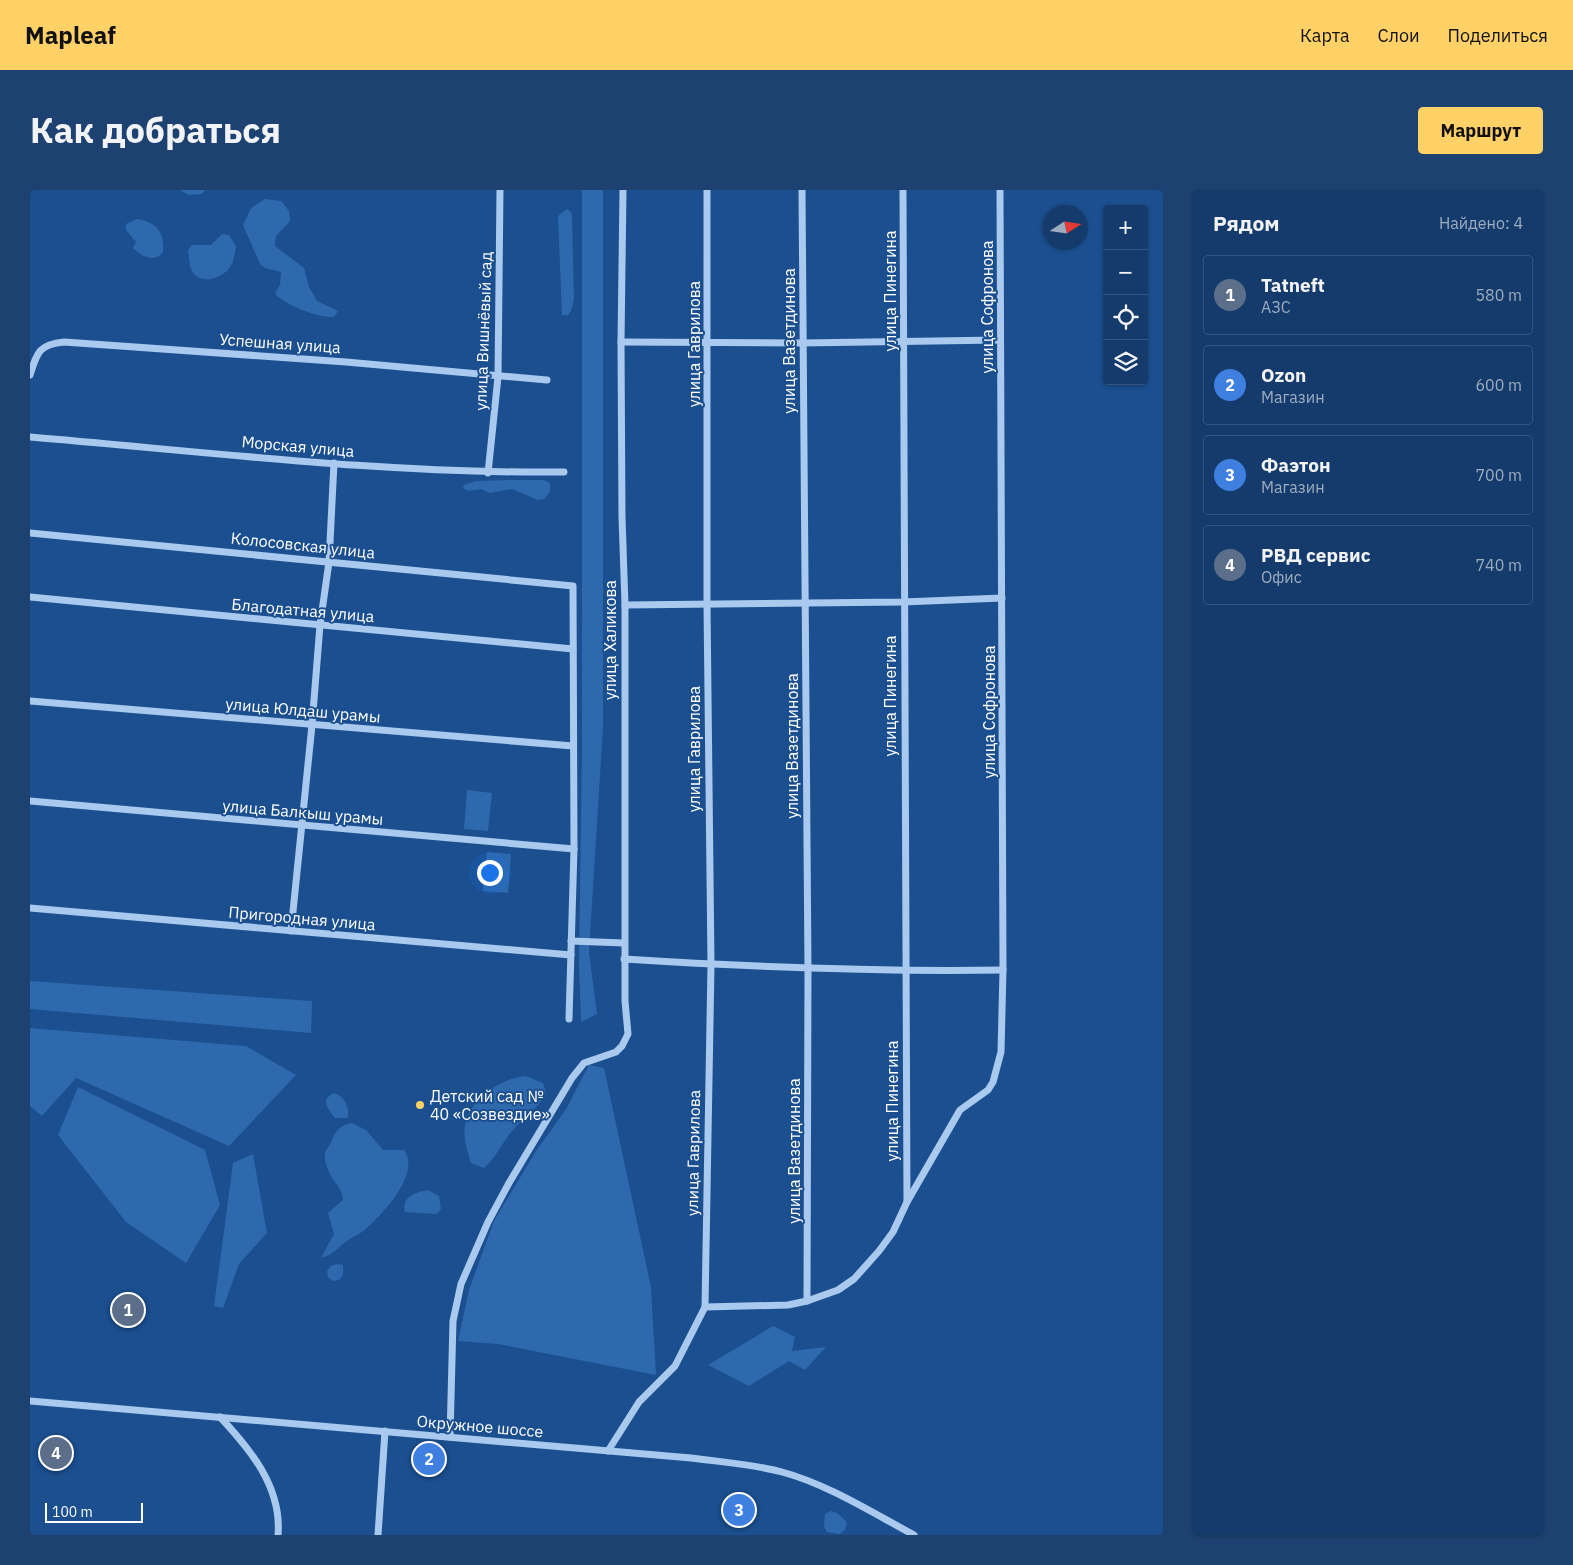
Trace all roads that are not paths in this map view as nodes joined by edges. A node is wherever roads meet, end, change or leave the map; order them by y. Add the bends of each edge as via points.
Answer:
1 (500, 190) edge
2 (623, 190) edge
3 (707, 190) edge
4 (802, 190) edge
5 (903, 190) edge
6 (1000, 190) edge
7 (1000, 340) junction
8 (904, 341) junction
9 (621, 342) junction
10 (708, 342) junction
11 (802, 343) junction
12 (30, 376) edge
13 (498, 376) junction
14 (547, 380) dead end
15 (30, 437) edge
16 (334, 463) junction
17 (564, 472) dead end
18 (488, 473) junction
19 (30, 532) edge
20 (329, 562) junction
21 (30, 597) edge
22 (1002, 598) junction
23 (903, 602) junction
24 (805, 603) junction
25 (707, 604) junction
26 (625, 605) junction
27 (320, 625) junction
28 (573, 649) junction
29 (30, 701) edge
30 (312, 725) junction
31 (573, 746) junction
32 (30, 801) edge
33 (303, 826) junction
34 (574, 849) junction
35 (30, 908) edge
36 (292, 930) junction
37 (571, 941) junction
38 (624, 943) junction
39 (571, 955) junction
40 (624, 959) junction
41 (711, 965) junction
42 (808, 970) junction
43 (1003, 970) junction
44 (905, 972) junction
45 (569, 1019) dead end
46 (907, 1202) junction
47 (807, 1301) junction
48 (705, 1307) junction
49 (30, 1401) edge
50 (220, 1417) junction
51 (385, 1431) junction
52 (450, 1437) junction
53 (608, 1451) junction
54 (278, 1535) edge
55 (378, 1535) edge
56 (914, 1535) edge

1 - 13 street, улица Вишнёвый сад
2 - 9 street, улица Халикова
3 - 10 street, улица Гаврилова
4 - 11 street, улица Вазетдинова
5 - 8 street, улица Пинегина
6 - 7 street, улица Софронова
7 - 8 street
7 - 22 street, улица Софронова
8 - 11 street
8 - 23 street, улица Пинегина
9 - 10 street
9 - 26 street, улица Халикова
10 - 11 street
10 - 25 street, улица Гаврилова
11 - 24 street, улица Вазетдинова
12 - 13 street, Успешная улица via 42,348 64,342
13 - 14 street, Успешная улица
13 - 18 street, улица Вишнёвый сад
15 - 16 street, Морская улица
16 - 18 street, Морская улица
16 - 20 street
17 - 18 street, Морская улица
19 - 20 street, Колосовская улица
20 - 27 street
20 - 28 street, Колосовская улица via 573,586
21 - 27 street, Благодатная улица
22 - 23 street
22 - 43 street, улица Софронова
23 - 24 street
23 - 44 street, улица Пинегина
24 - 25 street
24 - 42 street, улица Вазетдинова
25 - 26 street
25 - 41 street, улица Гаврилова
26 - 38 street, улица Халикова
27 - 28 street, Благодатная улица
27 - 30 street
28 - 31 street
29 - 30 street, улица Юлдаш урамы
30 - 31 street, улица Юлдаш урамы
30 - 33 street
31 - 34 street
32 - 33 street, улица Балкыш урамы
33 - 34 street, улица Балкыш урамы
33 - 36 street
34 - 37 street
35 - 36 street, Пригородная улица
36 - 39 street, Пригородная улица
37 - 38 street
37 - 39 street
38 - 40 street, улица Халикова
39 - 45 street
40 - 41 street
40 - 52 street, улица Халикова via 626,1039 616,1052 584,1063 572,1078 509,1183 461,1284 453,1321
41 - 42 street
41 - 48 street, улица Гаврилова
42 - 44 street
42 - 47 street, улица Вазетдинова
43 - 44 street
43 - 46 street, улица Софронова via 1001,1052 993,1082 988,1090 960,1110
44 - 46 street, улица Пинегина
46 - 47 street, улица Софронова via 893,1232 854,1279 838,1290
47 - 48 street, улица Софронова via 788,1306
48 - 53 street via 675,1366 639,1402
49 - 50 street, Окружное шоссе
50 - 51 street, Окружное шоссе
50 - 54 street via 252,1453 264,1473 276,1510
51 - 52 street, Окружное шоссе
51 - 55 street
52 - 53 street, Окружное шоссе
53 - 56 street, Окружное шоссе via 733,1463 783,1472 818,1486

